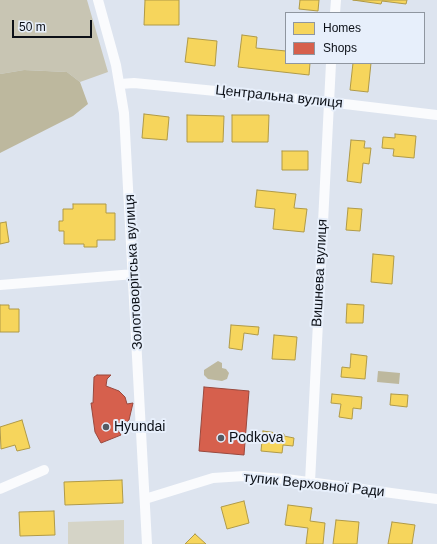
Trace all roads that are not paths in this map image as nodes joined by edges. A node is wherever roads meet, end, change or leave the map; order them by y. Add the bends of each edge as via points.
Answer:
1 (336, 0) edge
2 (99, 2) edge
3 (335, 12) edge
4 (331, 64) edge
5 (120, 84) junction
6 (328, 102) junction
7 (437, 115) edge
8 (134, 274) junction
9 (0, 285) edge
10 (44, 470) dead end
11 (310, 482) junction
12 (0, 489) edge
13 (145, 499) junction
14 (437, 499) edge
15 (148, 544) edge

1 - 3 street
2 - 5 street, Золотоворітська вулиця
4 - 6 street, Вишнева вулиця
5 - 6 street, Центральна вулиця via 134,83
5 - 8 street, Золотоворітська вулиця via 127,144
6 - 7 street, Центральна вулиця
6 - 11 street, Вишнева вулиця
8 - 9 street
8 - 13 street, Золотоворітська вулиця
10 - 12 street
11 - 13 street, тупик Верховної Ради via 244,476 213,478
11 - 14 street, тупик Верховної Ради
13 - 15 street, Золотоворітська вулиця

